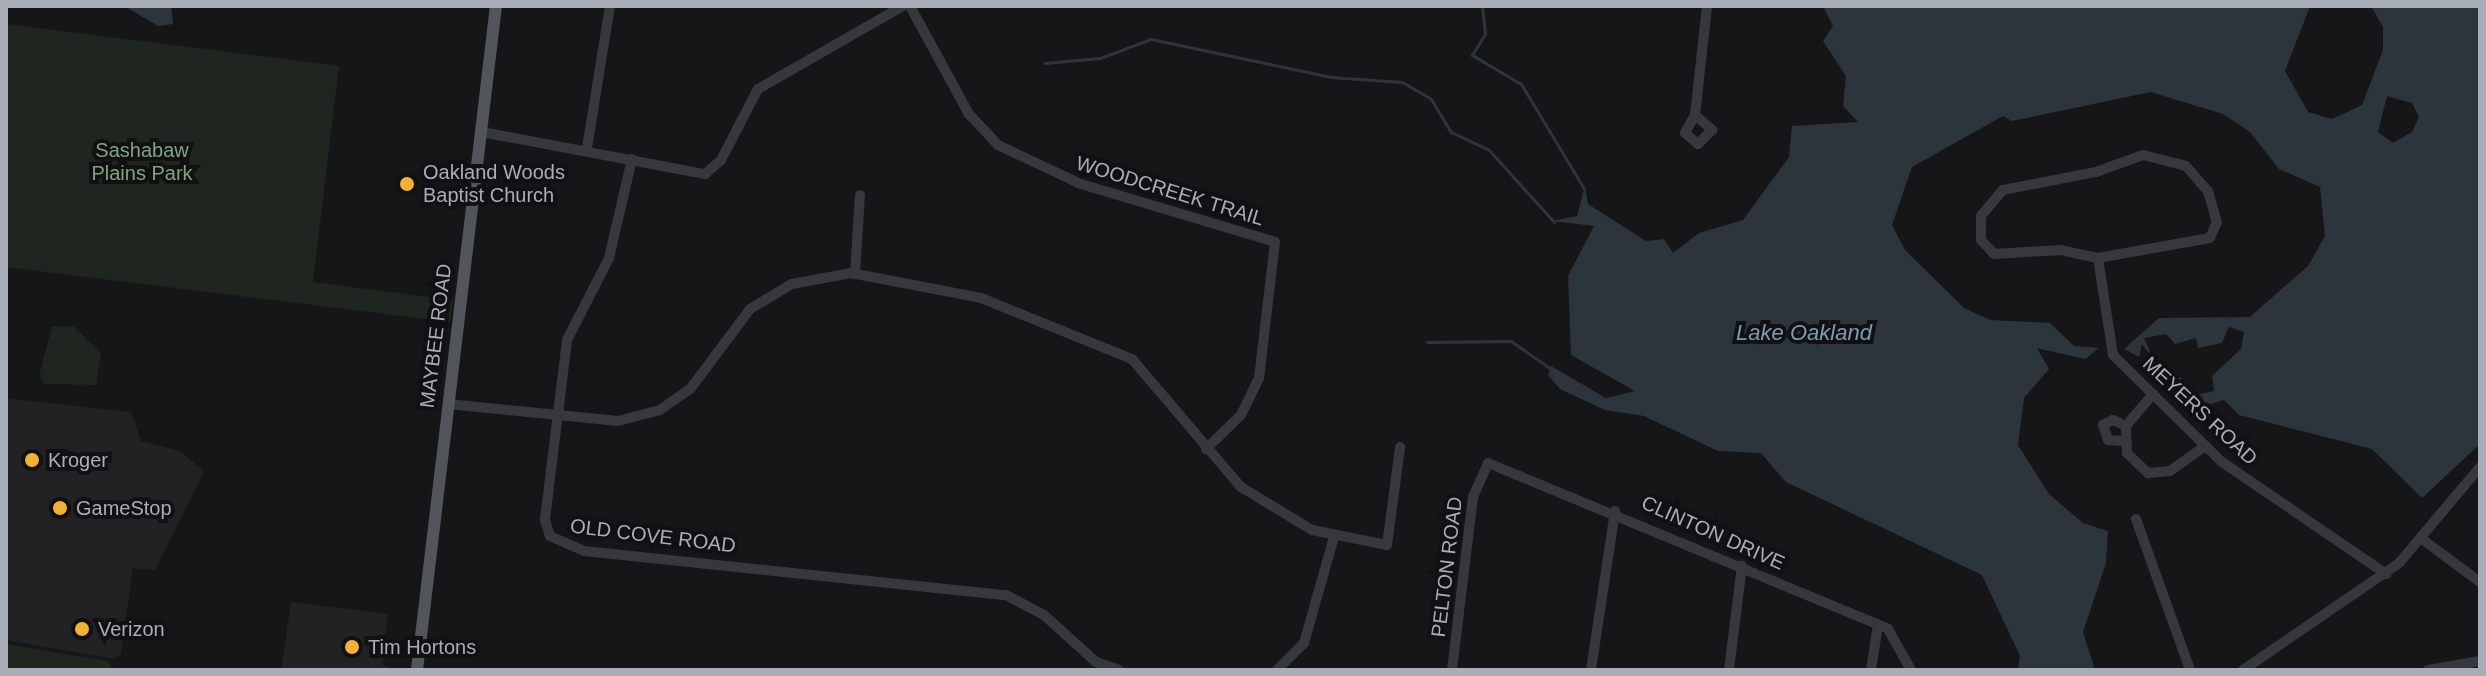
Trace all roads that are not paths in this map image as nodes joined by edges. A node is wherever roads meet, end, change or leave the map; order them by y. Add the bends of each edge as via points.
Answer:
1 (496, 6) edge
2 (610, 6) edge
3 (903, 6) edge
4 (910, 6) edge
5 (1707, 6) edge
6 (1695, 115) dead end
7 (482, 132) junction
8 (587, 148) junction
9 (632, 159) junction
10 (860, 195) dead end
11 (2098, 258) junction
12 (855, 274) junction
13 (2153, 394) junction
14 (448, 404) junction
15 (556, 417) junction
16 (2126, 426) junction
17 (2123, 441) junction
18 (2205, 446) junction
19 (1400, 447) dead end
20 (1206, 449) junction
21 (2480, 467) edge
22 (1479, 470) joint
23 (1615, 511) junction
24 (2136, 519) dead end
25 (1334, 537) junction
26 (2422, 539) junction
27 (1742, 566) junction
28 (2386, 574) junction
29 (2480, 582) edge
30 (1878, 625) junction
31 (2480, 661) edge
32 (2251, 668) edge
33 (417, 670) edge
34 (1119, 670) edge
35 (1277, 670) edge
36 (1452, 670) edge
37 (1591, 670) edge
38 (1729, 670) edge
39 (1871, 670) edge
40 (1911, 670) edge
41 (2190, 670) edge
42 (2428, 670) edge

1 - 7 main road, MAYBEE ROAD
2 - 8 street
3 - 9 street via 758,89 721,160 705,174
4 - 20 street, WOODCREEK TRAIL via 969,114 998,145 1081,184 1275,242 1259,378 1241,415
5 - 6 street
7 - 8 street
7 - 14 main road, MAYBEE ROAD
8 - 9 street
9 - 15 street, OLD COVE ROAD via 609,258 567,340
10 - 12 street
11 - 11 street via 2210,238 2217,222 2208,191 2186,166 2143,155 2096,172 2003,190 1981,216 1981,240 1994,254 2061,250
11 - 13 street, MEYERS ROAD via 2113,355
12 - 15 street via 820,276 774,292 732,328 691,388 660,410 618,421
12 - 20 street via 981,298 1121,354 1145,370
13 - 16 street
13 - 18 street, MEYERS ROAD
14 - 15 street
14 - 33 main road, MAYBEE ROAD
15 - 34 street, OLD COVE ROAD via 545,520 550,536 568,548 1006,595 1044,615 1096,662
16 - 17 street
16 - 17 street via 2113,420 2103,425 2108,440
17 - 18 street via 2148,473 2170,471
18 - 28 street, MEYERS ROAD
19 - 25 street via 1387,545
20 - 25 street via 1261,504
21 - 26 street
22 - 23 street, CLINTON DRIVE via 1488,463 1505,466
22 - 36 street, PELTON ROAD
23 - 27 street, CLINTON DRIVE
23 - 37 street
24 - 41 street
25 - 35 street via 1304,643
26 - 28 street
26 - 29 street
27 - 30 street, CLINTON DRIVE
27 - 38 street
28 - 32 street
30 - 39 street
30 - 40 street, CLINTON DRIVE via 1898,636
31 - 42 street

